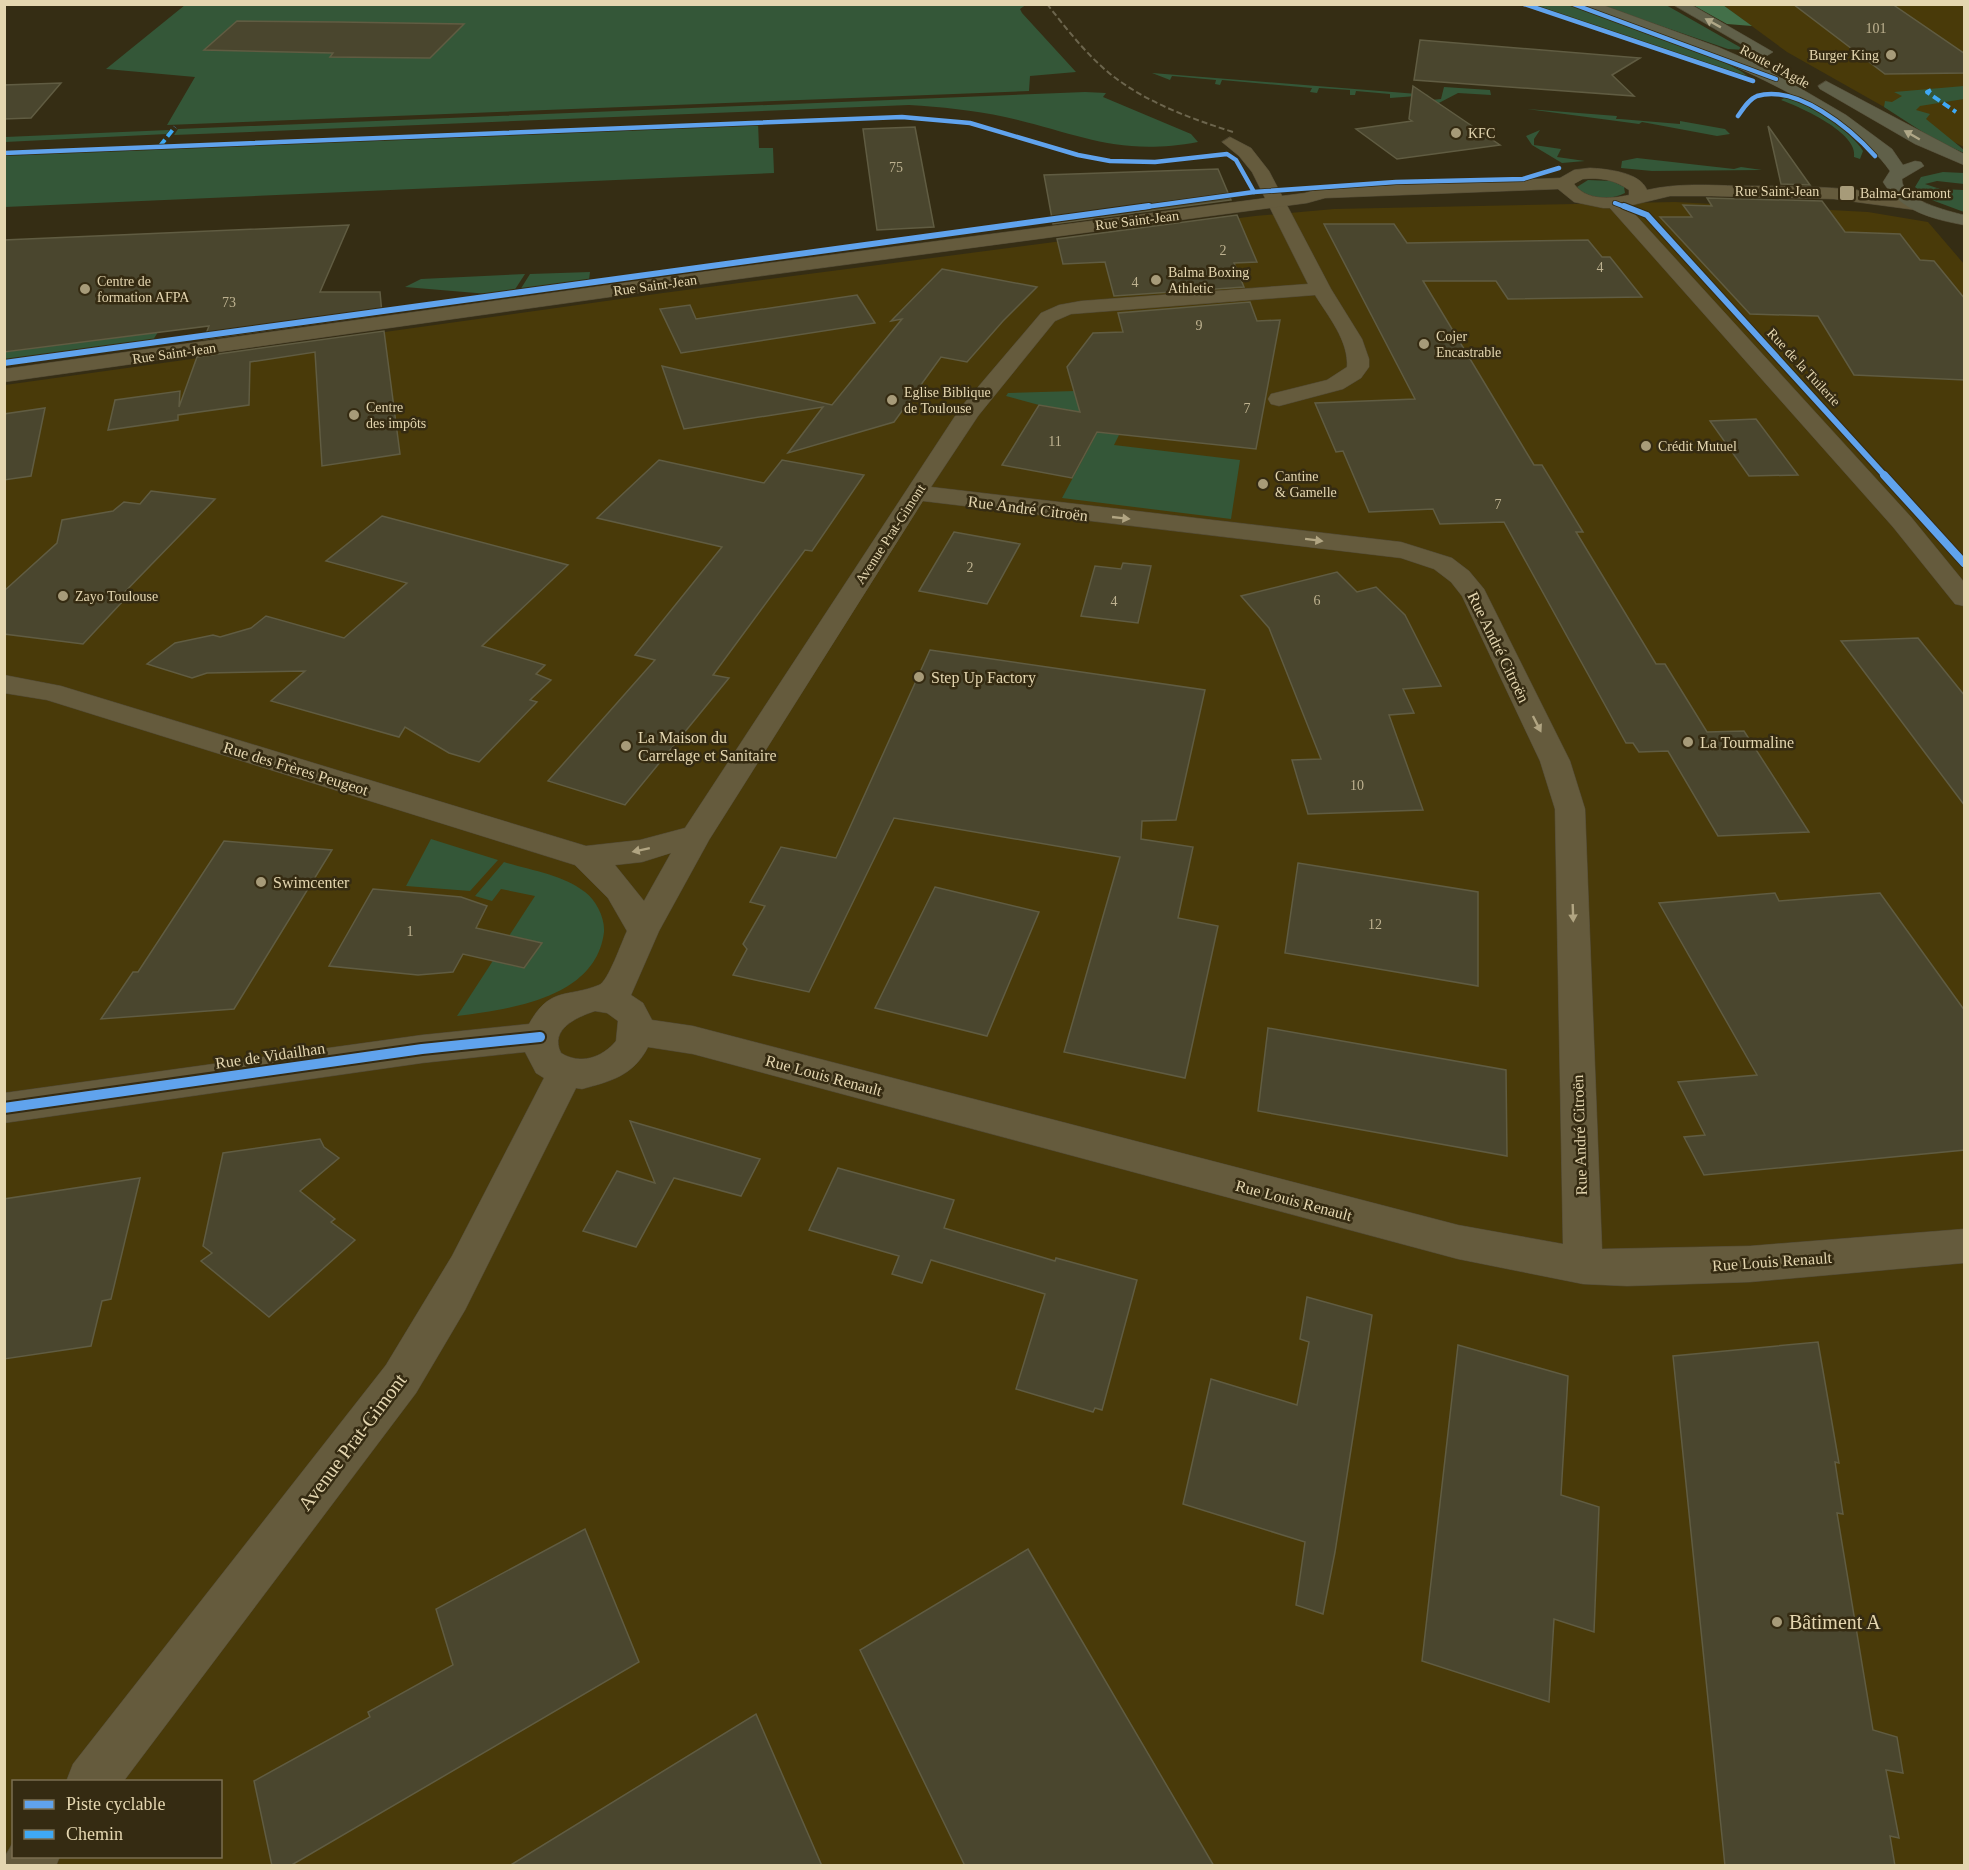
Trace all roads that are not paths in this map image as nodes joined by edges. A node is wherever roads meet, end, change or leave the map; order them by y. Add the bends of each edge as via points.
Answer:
1 (1585, 4) edge
2 (1679, 4) edge
3 (1775, 57) dead end
4 (1813, 79) dead end
5 (1230, 141) dead end
6 (1965, 160) edge
7 (1965, 166) edge
8 (1896, 174) junction
9 (1626, 180) junction
10 (1570, 189) junction
11 (1638, 196) junction
12 (1277, 202) junction
13 (1615, 203) junction
14 (1916, 205) junction
15 (1960, 221) edge
16 (1321, 289) junction
17 (4, 376) edge
18 (1279, 399) dead end
19 (917, 493) junction
20 (1965, 598) edge
21 (4, 684) edge
22 (695, 837) junction
23 (586, 857) junction
24 (643, 931) junction
25 (607, 999) junction
26 (636, 1031) junction
27 (540, 1037) junction
28 (566, 1073) junction
29 (4, 1108) edge
30 (1965, 1246) edge
31 (1583, 1266) junction
32 (93, 1780) edge

1 - 8 main road, Route d'Agde via 1759,69 1840,118 1886,153
3 -> 2 main road, Route d'Agde
6 -> 4 main road, Route d'Agde via 1921,140
5 - 12 street via 1252,160
7 - 8 main road via 1922,165
8 - 9 street, Rue Saint-Jean via 1819,182
8 - 14 main road, Route d'Agde via 1892,182 1899,194
9 - 10 street, Rue Saint-Jean via 1585,174 1568,179
9 - 11 street via 1638,188
10 - 12 street, Rue Saint-Jean
10 - 13 street via 1594,201
11 - 13 street, Rue Saint-Jean
11 - 14 street, Rue Saint-Jean via 1670,192 1838,192
12 - 16 street
12 - 17 street, Rue Saint-Jean
13 - 20 street, Rue de la Tuilerie
14 - 15 main road
16 - 18 street via 1340,318 1359,366 1342,382
16 - 19 street, Avenue Prat-Gimont via 1081,307 1048,317 969,412
19 - 22 street, Avenue Prat-Gimont
19 -> 31 street, Rue André Citroën via 1401,550 1431,557 1464,577 1555,761 1570,809
21 - 23 street, Rue des Frères Peugeot via 51,692
22 -> 23 street, Rue des Frères Peugeot via 642,851
22 - 24 street, Avenue Prat-Gimont
23 - 24 street, Rue des Frères Peugeot via 619,886
24 - 25 street, Avenue Prat-Gimont via 619,986
25 - 26 street via 632,1013
25 - 27 street via 582,1000 565,1007 550,1018
26 - 28 street via 630,1049 613,1065 582,1074
26 - 31 street, Rue Louis Renault via 693,1040 1458,1242
27 - 28 street via 539,1049 544,1059
27 - 29 street, Rue de Vidailhan via 422,1048
28 - 32 street, Avenue Prat-Gimont via 423,1345 401,1379
30 - 31 street, Rue Louis Renault via 1679,1268

